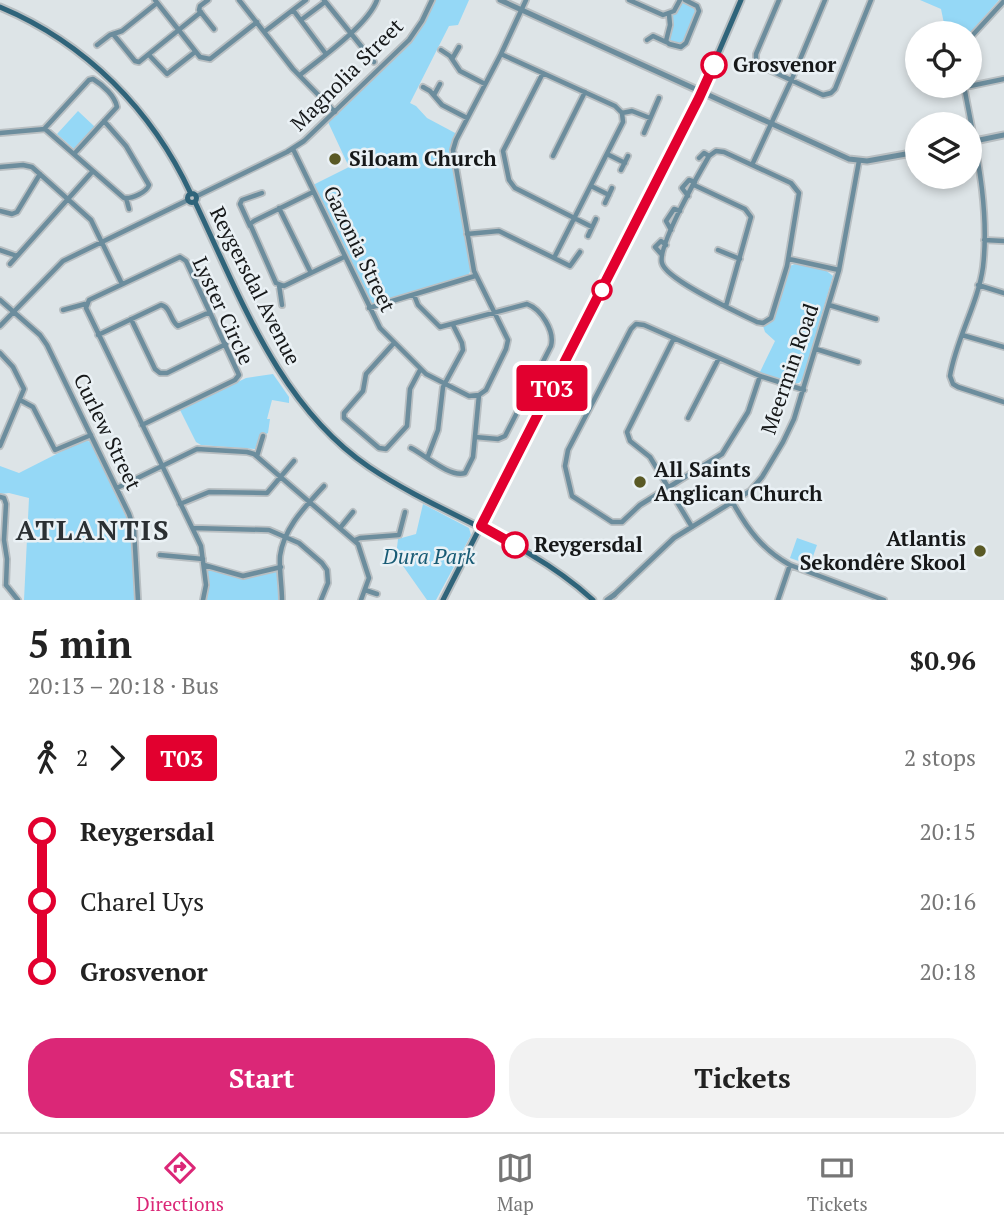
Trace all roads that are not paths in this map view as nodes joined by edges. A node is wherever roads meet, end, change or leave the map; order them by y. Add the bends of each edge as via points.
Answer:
1 (208, 0) edge
2 (306, 0) edge
3 (432, 0) edge
4 (500, 0) edge
5 (526, 0) edge
6 (630, 0) edge
7 (682, 0) edge
8 (741, 0) edge
9 (779, 0) edge
10 (825, 0) edge
11 (871, 0) edge
12 (156, 1) edge
13 (243, 1) edge
14 (324, 1) edge
15 (378, 1) edge
16 (1004, 1) edge
17 (0, 7) edge
18 (293, 10) junction
19 (521, 10) junction
20 (201, 12) junction
21 (669, 14) junction
22 (301, 20) junction
23 (257, 22) junction
24 (982, 25) edge
25 (214, 29) dead end
26 (178, 30) junction
27 (264, 32) junction
28 (113, 34) junction
29 (350, 34) junction
30 (647, 40) dead end
31 (667, 42) junction
32 (97, 45) dead end
33 (459, 47) dead end
34 (441, 50) dead end
35 (195, 52) junction
36 (326, 54) junction
37 (501, 54) junction
38 (149, 55) junction
39 (452, 59) junction
40 (374, 62) dead end
41 (543, 73) junction
42 (300, 75) junction
43 (1004, 79) edge
44 (791, 81) junction
45 (982, 83) edge
46 (440, 84) dead end
47 (485, 84) junction
48 (423, 88) dead end
49 (585, 92) junction
50 (702, 92) junction
51 (433, 96) junction
52 (659, 97) dead end
53 (335, 112) junction
54 (622, 113) junction
55 (467, 118) junction
56 (650, 118) junction
57 (104, 121) junction
58 (772, 123) junction
59 (45, 128) junction
60 (0, 133) edge
61 (644, 133) dead end
62 (1004, 135) edge
63 (982, 139) edge
64 (293, 149) junction
65 (74, 154) junction
66 (607, 154) junction
67 (905, 154) edge
68 (553, 156) dead end
69 (628, 156) dead end
70 (709, 156) junction
71 (699, 158) dead end
72 (859, 161) junction
73 (625, 163) junction
74 (752, 165) junction
75 (0, 167) edge
76 (621, 170) dead end
77 (93, 171) junction
78 (40, 174) junction
79 (695, 183) junction
80 (591, 186) junction
81 (612, 188) dead end
82 (982, 188) edge
83 (313, 192) junction
84 (262, 193) dead end
85 (609, 195) junction
86 (688, 197) junction
87 (126, 198) junction
88 (193, 198) junction
89 (68, 199) junction
90 (605, 203) dead end
91 (279, 208) junction
92 (129, 209) dead end
93 (0, 211) edge
94 (575, 218) junction
95 (596, 219) dead end
96 (250, 226) junction
97 (592, 227) junction
98 (467, 234) junction
99 (588, 236) dead end
100 (984, 240) junction
101 (1004, 241) edge
102 (102, 242) junction
103 (666, 245) junction
104 (0, 250) edge
105 (718, 250) dead end
106 (580, 252) dead end
107 (662, 255) junction
108 (17, 256) junction
109 (344, 257) junction
110 (554, 258) junction
111 (740, 258) junction
112 (789, 259) junction
113 (10, 264) dead end
114 (839, 270) junction
115 (311, 273) junction
116 (475, 276) junction
117 (122, 284) junction
118 (279, 285) junction
119 (978, 285) junction
120 (1004, 293) edge
121 (414, 295) junction
122 (0, 300) edge
123 (86, 304) junction
124 (282, 304) dead end
125 (829, 305) junction
126 (726, 306) junction
127 (369, 308) junction
128 (63, 310) dead end
129 (13, 311) junction
130 (210, 312) junction
131 (494, 312) junction
132 (131, 319) junction
133 (876, 319) dead end
134 (453, 325) junction
135 (0, 326) edge
136 (962, 334) junction
137 (99, 335) junction
138 (674, 338) junction
139 (394, 342) junction
140 (226, 344) junction
141 (1004, 347) edge
142 (816, 349) junction
143 (0, 354) edge
144 (719, 358) junction
145 (858, 362) dead end
146 (420, 370) junction
147 (760, 376) junction
148 (445, 384) junction
149 (803, 390) junction
150 (479, 395) junction
151 (20, 400) junction
152 (1004, 401) edge
153 (688, 418) dead end
154 (142, 425) junction
155 (91, 435) junction
156 (263, 436) dead end
157 (475, 437) junction
158 (0, 446) edge
159 (411, 448) dead end
160 (257, 456) junction
161 (428, 456) junction
162 (294, 461) dead end
163 (162, 465) junction
164 (282, 477) junction
165 (324, 486) dead end
166 (117, 488) junction
167 (667, 488) junction
168 (0, 497) edge
169 (310, 502) junction
170 (733, 503) junction
171 (180, 504) junction
172 (353, 512) dead end
173 (405, 512) dead end
174 (481, 526) junction
175 (692, 527) junction
176 (192, 528) junction
177 (340, 528) junction
178 (287, 537) junction
179 (354, 540) junction
180 (160, 555) dead end
181 (204, 562) junction
182 (790, 565) junction
183 (281, 568) junction
184 (3, 586) edge
185 (365, 590) junction
186 (377, 594) dead end
187 (611, 598) edge
188 (870, 598) edge
189 (18, 600) edge
190 (138, 600) edge
191 (203, 600) edge
192 (282, 600) edge
193 (321, 600) edge
194 (361, 600) edge
195 (443, 600) edge
196 (593, 600) edge
197 (778, 600) edge
198 (884, 600) edge

1 - 20 street via 200,6
2 - 18 street
3 - 53 street, Magnolia Street via 409,40
4 - 19 street
5 - 19 street
6 - 21 street via 660,15
7 - 21 street
7 - 31 street via 699,11 686,43 679,48
8 - 50 main road
9 - 44 street via 756,59
10 - 44 street
11 - 44 street via 833,91 821,94
12 - 26 street
12 - 28 street
13 - 23 street
14 - 22 street
14 - 29 street
15 - 29 street
16 - 24 street
17 - 88 main road, Reygersdal Avenue via 60,38 115,84 157,134
18 - 22 street
18 - 27 street
19 - 37 street
19 - 50 street
20 - 25 street
20 - 26 street
21 - 31 street
22 - 36 street
23 - 27 street
23 - 35 street via 210,59
26 - 35 street
26 - 38 street
27 - 42 street
28 - 32 street
28 - 38 street via 135,61
29 - 36 street
29 - 40 street
30 - 31 street via 651,36
33 - 39 street
34 - 39 street
35 - 38 street via 167,74
36 - 42 street
37 - 41 street
37 - 47 street
39 - 47 street via 460,71
41 - 49 street
41 - 94 street via 504,148 503,159 513,186
42 - 53 street
43 - 45 street
44 - 58 street
46 - 51 street
47 - 55 street
48 - 51 street
49 - 54 street
49 - 68 street
50 - 58 street
50 - 174 main road
51 - 55 street
52 - 56 street
53 - 64 street, Magnolia Street
54 - 56 street via 632,111
54 - 66 street via 622,125
55 - 98 street via 453,154
56 - 61 street
57 - 59 street via 117,103 90,79
57 - 65 street
57 - 87 street via 126,146 149,185
58 - 72 street
58 - 74 street
59 - 60 street
59 - 65 street
62 - 63 street
64 - 83 street, Gazonia Street
64 - 88 street, Magnolia Street
65 - 77 street
66 - 73 street
66 - 80 street
67 - 72 street
69 - 73 street
70 - 71 street via 704,153
70 - 74 street via 722,151
70 - 79 street
72 - 114 street, Meermin Road
73 - 76 street
74 - 112 street via 799,191
75 - 78 street via 26,165
77 - 87 street
77 - 89 street
78 - 89 street
78 - 93 street via 17,212
79 - 86 street
79 - 86 street via 689,180 682,188
79 - 111 street via 749,212 751,221
80 - 85 street
80 - 94 street
81 - 85 street
82 - 100 street
83 - 91 street
83 - 109 street, Gazonia Street
84 - 96 street via 240,204
85 - 90 street
86 - 103 street
87 - 92 street
88 - 102 street, Magnolia Street
88 - 174 main road, Reygersdal Avenue via 263,345 314,417 368,466
89 - 102 street via 90,218
89 - 108 street
91 - 96 street
91 - 115 street
94 - 97 street
94 - 110 street
95 - 97 street
96 - 118 street
97 - 99 street
98 - 110 street via 499,231
98 - 116 street
100 - 101 street
100 - 119 street
102 - 117 street
102 - 129 street, Magnolia Street via 59,263
103 - 107 street
103 - 107 street via 661,241 655,247
104 - 108 street
105 - 111 street
106 - 110 street via 571,265
107 - 126 street via 667,272
108 - 113 street
109 - 115 street
109 - 127 street, Gazonia Street
111 - 126 street
112 - 114 street
112 - 126 street via 768,322 759,323
114 - 125 street, Meermin Road
115 - 118 street
116 - 121 street
116 - 131 street
117 - 123 street, Lyster Circle
117 - 130 street, Lyster Circle via 181,258
118 - 124 street
119 - 120 street
119 - 136 street
121 - 127 street
121 - 134 street via 436,324
122 - 129 street, Curlew Street
123 - 128 street, Lyster Circle
123 - 137 street
125 - 133 street
125 - 142 street, Meermin Road
127 - 139 street, Gazonia Street
129 - 135 street, Magnolia Street
129 - 155 street, Curlew Street via 47,345
130 - 132 street via 180,326 162,305
130 - 140 street, Lyster Circle
131 - 134 street
131 - 150 street via 506,333 507,346 486,390
131 - 157 street via 522,304 532,306 553,341 505,436
132 - 137 street
132 - 140 street via 159,373
134 - 148 street via 463,350
136 - 141 street
136 - 152 street via 950,373 952,381
137 - 154 street
138 - 144 street
138 - 167 street via 626,432 630,441 648,454
138 - 167 street via 642,324 632,327 565,461 572,496 614,523 622,522
139 - 146 street, Gazonia Street
139 - 146 street via 366,374 363,391 343,414 380,449 388,448 407,426 410,389
140 - 154 street, Lyster Circle via 238,378
142 - 145 street
142 - 149 street, Meermin Road
143 - 151 street via 23,384
144 - 147 street
144 - 153 street
146 - 148 street, Gazonia Street
147 - 149 street
147 - 167 street via 748,412 722,454
148 - 150 street, Gazonia Street via 470,396
148 - 161 street via 438,430
149 - 170 street, Meermin Road via 780,447 758,482
150 - 157 street
151 - 155 street via 33,407 55,450
151 - 158 street
154 - 163 street
155 - 166 street, Curlew Street
156 - 160 street
157 - 161 street via 471,461 462,475
159 - 161 street
160 - 163 street via 200,449
160 - 164 street
162 - 164 street
163 - 166 street
163 - 171 street
164 - 169 street
164 - 171 street via 265,494 209,492
165 - 169 street
166 - 190 street, Curlew Street via 134,529
167 - 175 street
168 - 184 street via 6,504 8,559
169 - 177 street
169 - 178 street
170 - 175 street, Meermin Road
170 - 182 street via 755,539
171 - 176 street
172 - 177 street
173 - 179 street via 397,535
174 - 195 main road
174 - 196 main road, Reygersdal Avenue via 552,566
175 - 187 street, Meermin Road via 667,544
176 - 178 street via 269,530
176 - 181 street
177 - 179 street
178 - 183 street
178 - 193 street via 326,567 328,579
179 - 185 street via 369,575
180 - 181 street
181 - 183 street via 239,576
181 - 191 street
182 - 188 street
182 - 197 street
183 - 192 street
184 - 189 street
185 - 186 street
185 - 194 street
188 - 198 street

